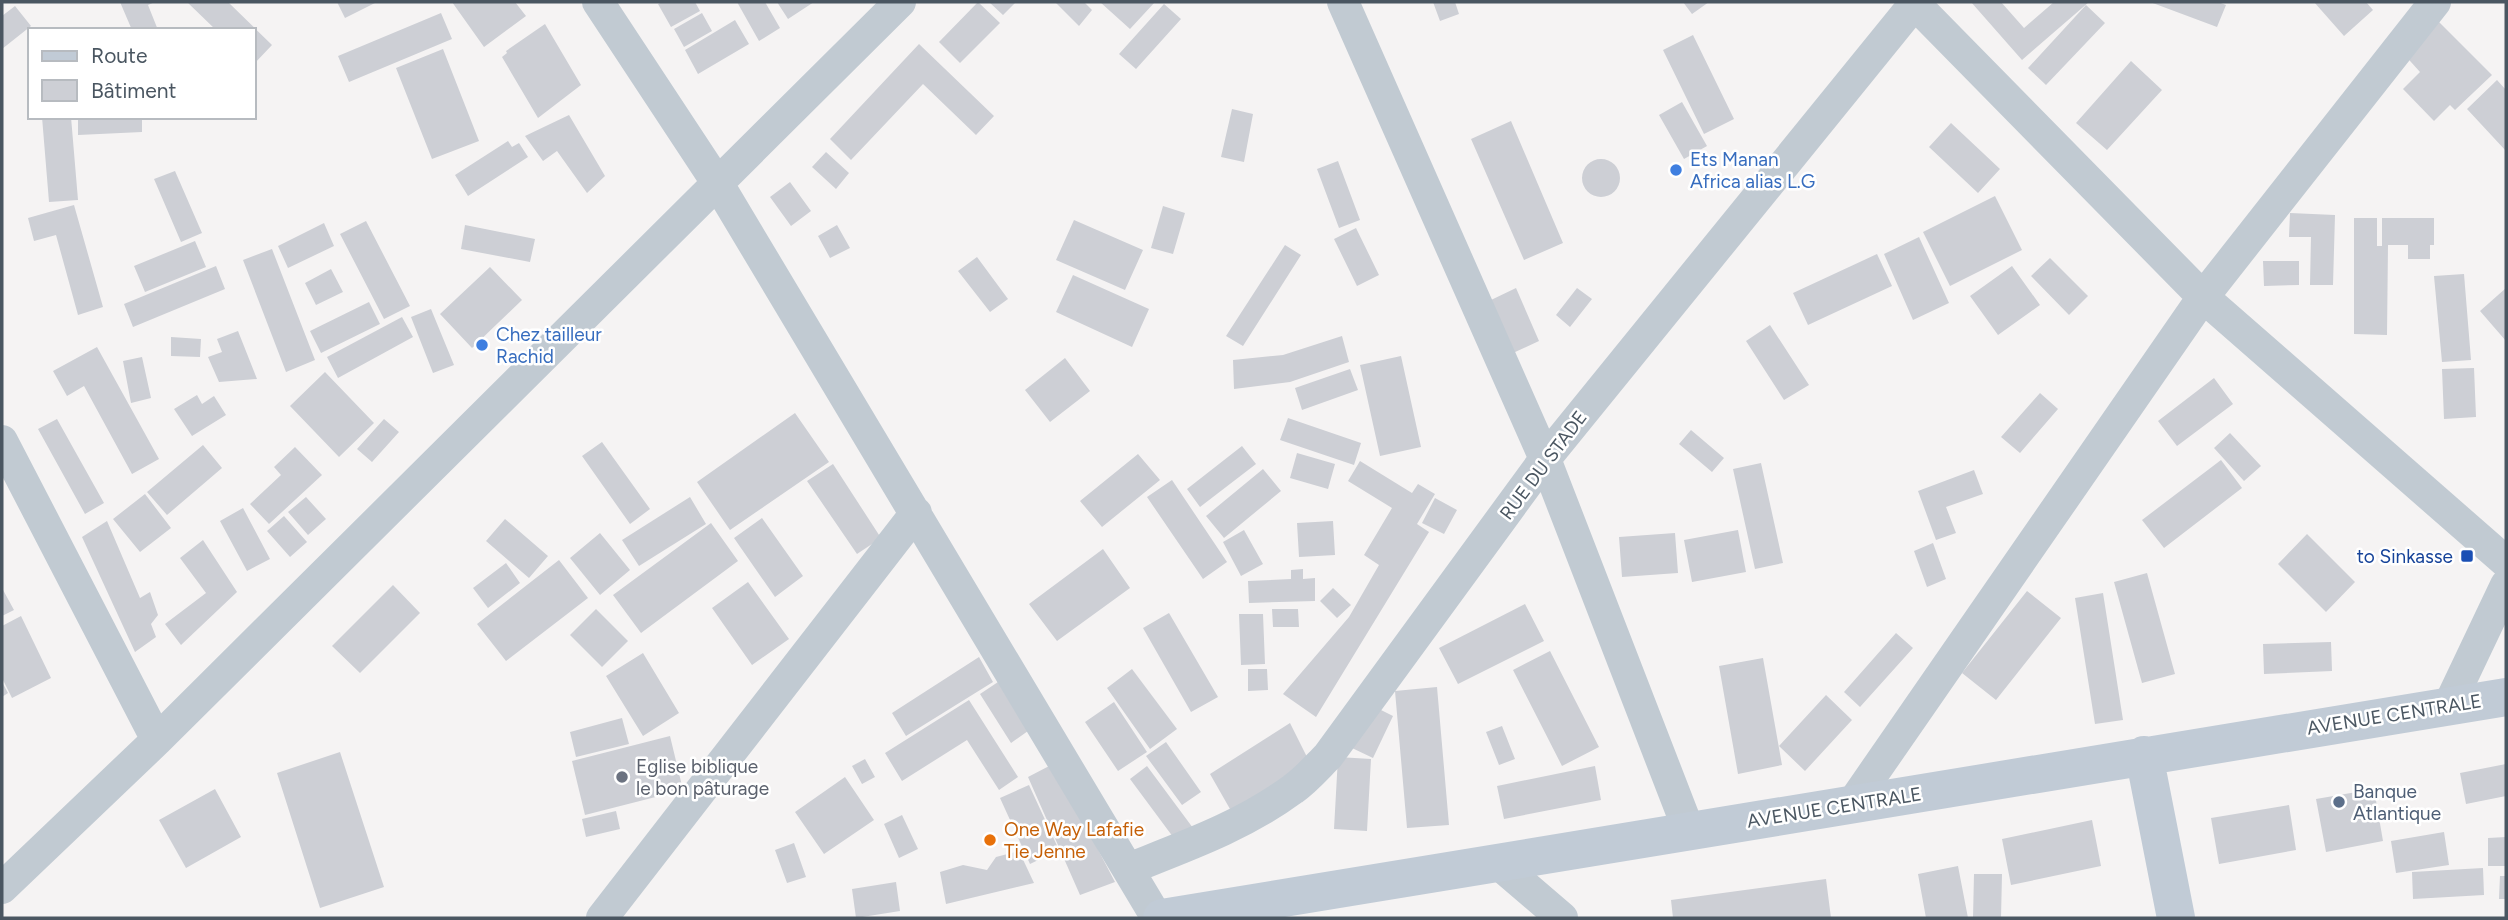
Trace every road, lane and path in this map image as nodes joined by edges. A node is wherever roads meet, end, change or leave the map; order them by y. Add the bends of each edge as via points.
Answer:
1 (598, 2) edge
2 (900, 2) edge
3 (1343, 2) edge
4 (1915, 2) edge
5 (2435, 2) edge
6 (719, 184) junction
7 (2203, 297) junction
8 (2, 441) edge
9 (1545, 459) junction
10 (916, 513) junction
11 (2506, 562) edge
12 (2506, 585) edge
13 (2506, 696) edge
14 (2449, 705) junction
15 (157, 740) junction
16 (2144, 755) junction
17 (1852, 804) junction
18 (1689, 831) junction
19 (1499, 864) junction
20 (1128, 869) junction
21 (2, 888) edge
22 (602, 918) edge
23 (1157, 918) edge
24 (1163, 918) edge
25 (1562, 918) edge
26 (2176, 918) edge

1 - 6 street
2 - 6 street
3 - 9 street
4 - 7 street
4 - 9 street, RUE DU STADE
5 - 7 street
6 - 10 street
6 - 15 street
7 - 11 street
7 - 17 street
8 - 15 street
9 - 18 street
9 - 20 street, RUE DU STADE via 1328,756 1295,788 1248,818
10 - 20 street
10 - 22 street
12 - 14 street
13 - 14 main road, AVENUE CENTRALE
14 - 16 main road, AVENUE CENTRALE
15 - 21 street
16 - 17 main road, AVENUE CENTRALE
16 - 26 main road
17 - 18 main road, AVENUE CENTRALE
18 - 19 main road, AVENUE CENTRALE
19 - 24 main road, AVENUE CENTRALE
19 - 25 street
20 - 23 street

